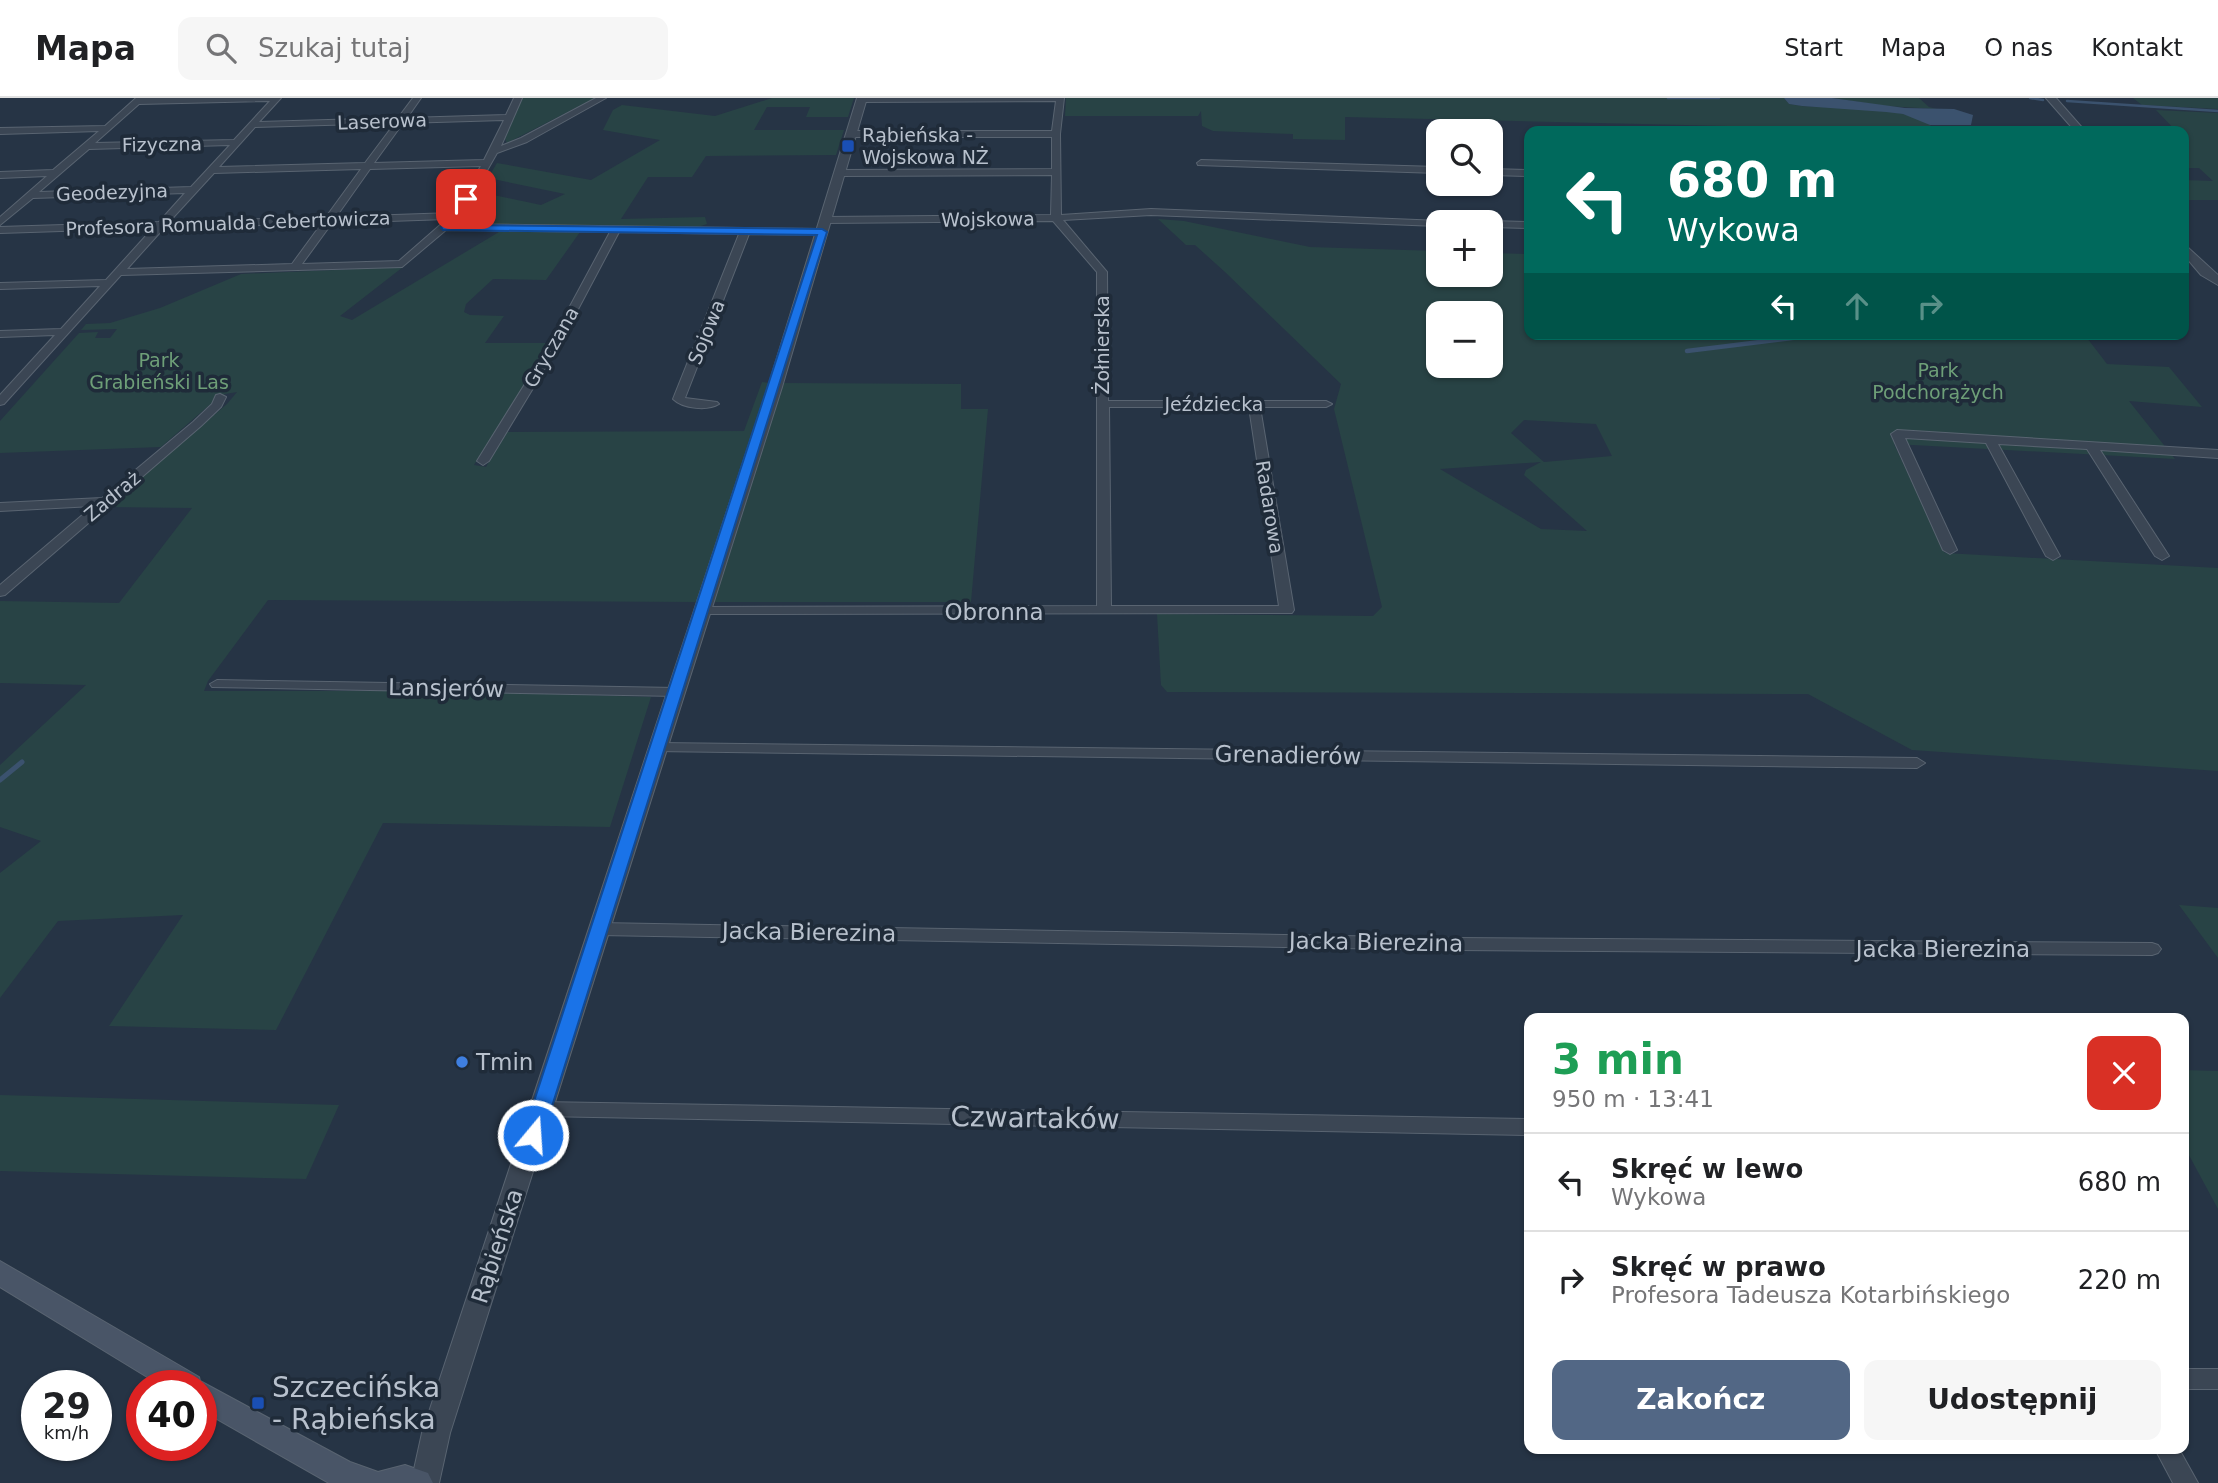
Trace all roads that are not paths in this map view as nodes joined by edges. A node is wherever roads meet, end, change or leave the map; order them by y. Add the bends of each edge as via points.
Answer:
1 (276, 98) edge
2 (417, 98) edge
3 (519, 98) edge
4 (602, 98) edge
5 (1060, 98) edge
6 (2051, 98) edge
7 (862, 99) edge
8 (138, 100) edge
9 (511, 117) junction
10 (402, 120) junction
11 (253, 125) junction
12 (2076, 126) edge
13 (106, 128) junction
14 (0, 131) edge
15 (852, 134) junction
16 (1056, 134) junction
17 (238, 142) junction
18 (87, 146) junction
19 (494, 151) junction
20 (486, 163) junction
21 (1201, 163) dead end
22 (368, 166) junction
23 (212, 170) junction
24 (1426, 170) edge
25 (1055, 172) junction
26 (1503, 172) edge
27 (56, 173) junction
28 (840, 173) junction
29 (1524, 173) edge
30 (0, 174) edge
31 (194, 190) junction
32 (31, 195) junction
33 (456, 216) junction
34 (1056, 218) junction
35 (330, 220) junction
36 (0, 222) edge
37 (1426, 223) edge
38 (1503, 224) edge
39 (161, 225) junction
40 (1524, 225) edge
41 (824, 226) junction
42 (446, 228) junction
43 (0, 230) edge
44 (615, 231) junction
45 (746, 231) junction
46 (2189, 254) edge
47 (294, 268) junction
48 (118, 272) junction
49 (2218, 281) edge
50 (108, 283) junction
51 (0, 286) edge
52 (64, 332) junction
53 (0, 334) edge
54 (219, 397) dead end
55 (0, 402) edge
56 (713, 404) dead end
57 (1103, 404) junction
58 (1254, 404) junction
59 (1326, 404) dead end
60 (1990, 439) junction
61 (2091, 446) junction
62 (2218, 454) edge
63 (484, 461) dead end
64 (104, 502) junction
65 (0, 507) edge
66 (1950, 550) dead end
67 (2053, 556) dead end
68 (2162, 556) dead end
69 (2, 588) edge
70 (1104, 609) junction
71 (1287, 610) joint
72 (702, 611) junction
73 (216, 684) dead end
74 (676, 692) junction
75 (659, 748) junction
76 (1917, 762) dead end
77 (600, 929) junction
78 (2152, 949) dead end
79 (541, 1109) junction
80 (1524, 1127) edge
81 (0, 1273) edge
82 (161, 1370) edge
83 (2189, 1379) edge
84 (2218, 1379) edge
85 (217, 1403) edge
86 (436, 1433) joint
87 (2170, 1454) edge
88 (350, 1480) edge
89 (409, 1482) edge
90 (2186, 1483) edge

1 - 8 street
1 - 11 street
2 - 10 street
3 - 9 street
4 - 19 street
5 - 7 street
5 - 16 street
6 - 12 street
7 - 15 street, Rąbieńska
8 - 13 street
9 - 10 street, Laserowa
9 - 19 street
10 - 11 street, Laserowa
10 - 22 street
11 - 17 street
13 - 14 street
13 - 18 street
15 - 16 street
15 - 28 street, Rąbieńska
16 - 25 street
17 - 18 street, Fizyczna
17 - 23 street
18 - 27 street
19 - 20 street
20 - 22 street
20 - 33 street
21 - 24 street
22 - 23 street
22 - 35 street
23 - 31 street
25 - 28 street
25 - 34 street
26 - 29 street
27 - 30 street
27 - 32 street
28 - 41 street, Rąbieńska
31 - 32 street, Geodezyjna
31 - 39 street
32 - 36 street
33 - 35 street, Profesora Romualda Cebertowicza
33 - 42 street
34 - 37 street, Wojskowa via 1151,212
34 - 41 street, Wojskowa
34 - 57 street, Żołnierska via 1102,272
35 - 39 street, Profesora Romualda Cebertowicza
35 - 47 street
38 - 40 street
39 - 43 street, Profesora Romualda Cebertowicza
39 - 48 street
41 - 45 street, Wojskowa
41 - 72 street, Rąbieńska
42 - 44 street, Wojskowa
42 - 47 street via 399,264
44 - 45 street, Wojskowa
44 - 63 street, Gryczana via 553,347
45 - 56 street, Sojowa via 679,399
46 - 49 street
47 - 48 street
48 - 50 street
50 - 51 street
50 - 52 street
52 - 53 street
52 - 55 street
54 - 64 street, Zadraż via 217,405 197,424
57 - 58 street, Jeździecka
57 - 70 street, Żołnierska
58 - 59 street, Jeździecka
58 - 71 street, Radarowa
60 - 61 street
60 - 66 street via 1898,434
60 - 67 street
61 - 62 street
61 - 68 street
64 - 65 street
64 - 69 street, Zadraż
70 - 71 street, Obronna
70 - 72 street, Obronna
72 - 74 street, Rąbieńska
73 - 74 street, Lansjerów
74 - 75 street, Rąbieńska
75 - 76 street, Grenadierów
75 - 77 street, Rąbieńska
77 - 78 street, Jacka Bierezina
77 - 79 street, Rąbieńska
79 - 80 street, Czwartaków
79 - 86 street, Rąbieńska
81 - 82 main road
83 - 84 street
85 - 88 main road
86 - 89 street, Rąbieńska
87 - 90 street

